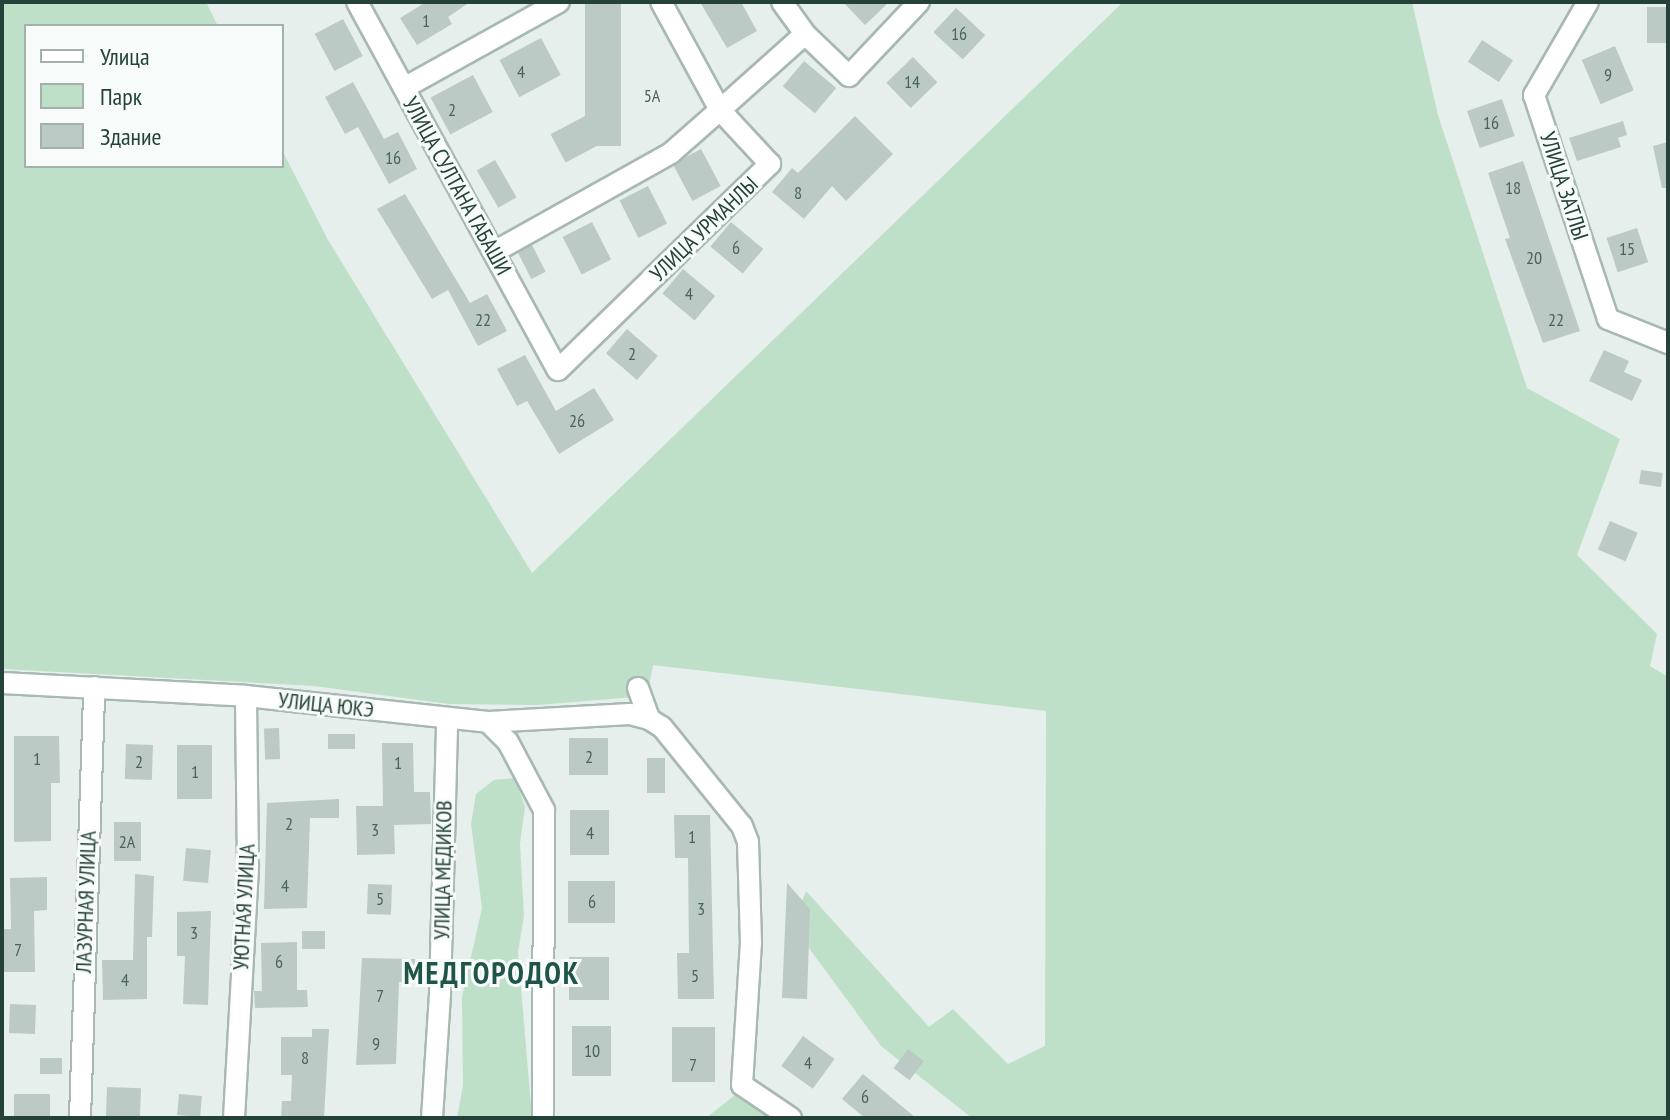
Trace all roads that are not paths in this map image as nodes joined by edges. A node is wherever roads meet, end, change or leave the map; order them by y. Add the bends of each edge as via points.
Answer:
1 (357, 2) edge
2 (559, 2) edge
3 (661, 2) edge
4 (782, 2) edge
5 (919, 2) edge
6 (1588, 2) edge
7 (805, 34) junction
8 (404, 88) junction
9 (720, 110) junction
10 (494, 252) junction
11 (1668, 343) edge
12 (558, 370) joint
13 (2, 683) edge
14 (94, 687) junction
15 (638, 688) dead end
16 (246, 696) junction
17 (447, 718) junction
18 (649, 719) junction
19 (488, 722) junction
20 (80, 1118) edge
21 (234, 1118) edge
22 (432, 1118) edge
23 (543, 1118) edge
24 (791, 1118) edge

1 - 8 street, УЛИЦА СУЛТАНА ГАБАШИ
2 - 8 street
3 - 9 street
4 - 7 street
5 - 7 street via 849,76
6 - 11 street, УЛИЦА ЗАТЛЫ via 1534,95 1608,319
7 - 9 street
8 - 10 street, УЛИЦА СУЛТАНА ГАБАШИ
9 - 10 street via 671,153
9 - 12 street, УЛИЦА УРМАНЛЫ via 770,164
10 - 12 street, УЛИЦА СУЛТАНА ГАБАШИ
13 - 14 street, УЛИЦА ЮКЭ
14 - 16 street, УЛИЦА ЮКЭ
14 - 20 street, ЛАЗУРНАЯ УЛИЦА
15 - 18 street
16 - 17 street, УЛИЦА ЮКЭ
16 - 21 street, УЮТНАЯ УЛИЦА via 248,865
17 - 19 street, УЛИЦА ЮКЭ
17 - 22 street, УЛИЦА МЕДИКОВ
18 - 19 street, УЛИЦА ЮКЭ via 630,714
18 - 24 street via 662,727 742,826 748,842 751,942 742,1085
19 - 23 street via 508,742 544,810

